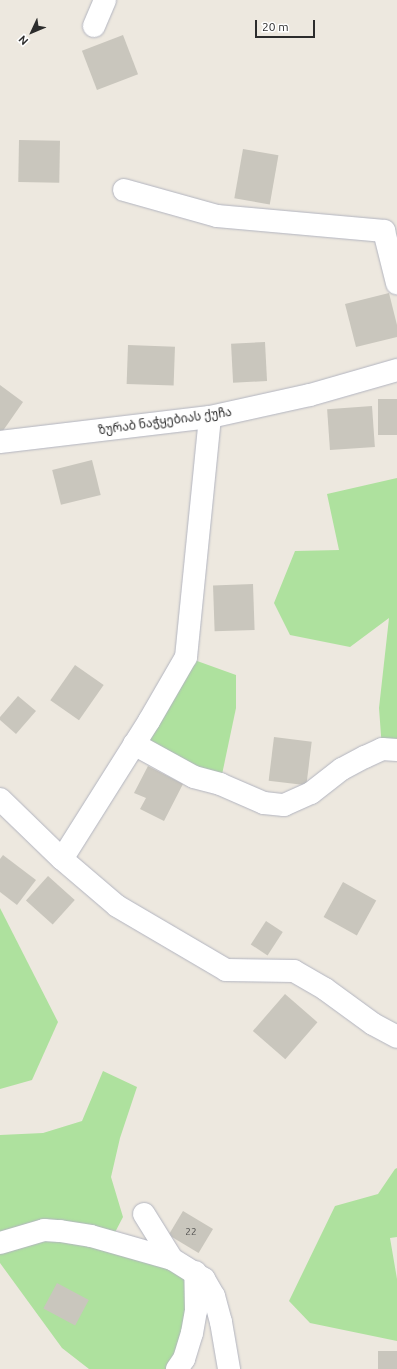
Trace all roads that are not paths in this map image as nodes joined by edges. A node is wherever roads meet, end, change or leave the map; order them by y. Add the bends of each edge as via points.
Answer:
1 (105, 0) edge
2 (94, 26) dead end
3 (124, 190) dead end
4 (397, 283) edge
5 (397, 370) edge
6 (210, 417) junction
7 (0, 442) edge
8 (134, 744) junction
9 (397, 750) edge
10 (0, 799) edge
11 (62, 860) junction
12 (397, 1037) edge
13 (144, 1214) dead end
14 (0, 1243) edge
15 (172, 1259) junction
16 (195, 1272) junction
17 (192, 1333) junction
18 (177, 1369) edge
19 (192, 1369) edge
20 (229, 1369) edge

1 - 2 street
3 - 4 street via 217,216 384,231
5 - 6 street, ზურაბ ნაჭყებიას ქუჩა via 310,395
6 - 7 street, ზურაბ ნაჭყებიას ქუჩა
6 - 8 street via 186,657
8 - 9 street via 194,777 220,784 264,803 284,805 311,793 342,769 365,757 382,749
8 - 11 street
10 - 11 street
11 - 12 street via 117,906 226,970 294,971 325,989 373,1024
13 - 15 street
14 - 15 street via 44,1230 60,1231 91,1236
15 - 16 street
16 - 17 street via 196,1311
16 - 20 street via 204,1279 214,1296
17 - 18 street via 184,1359
17 - 19 street

